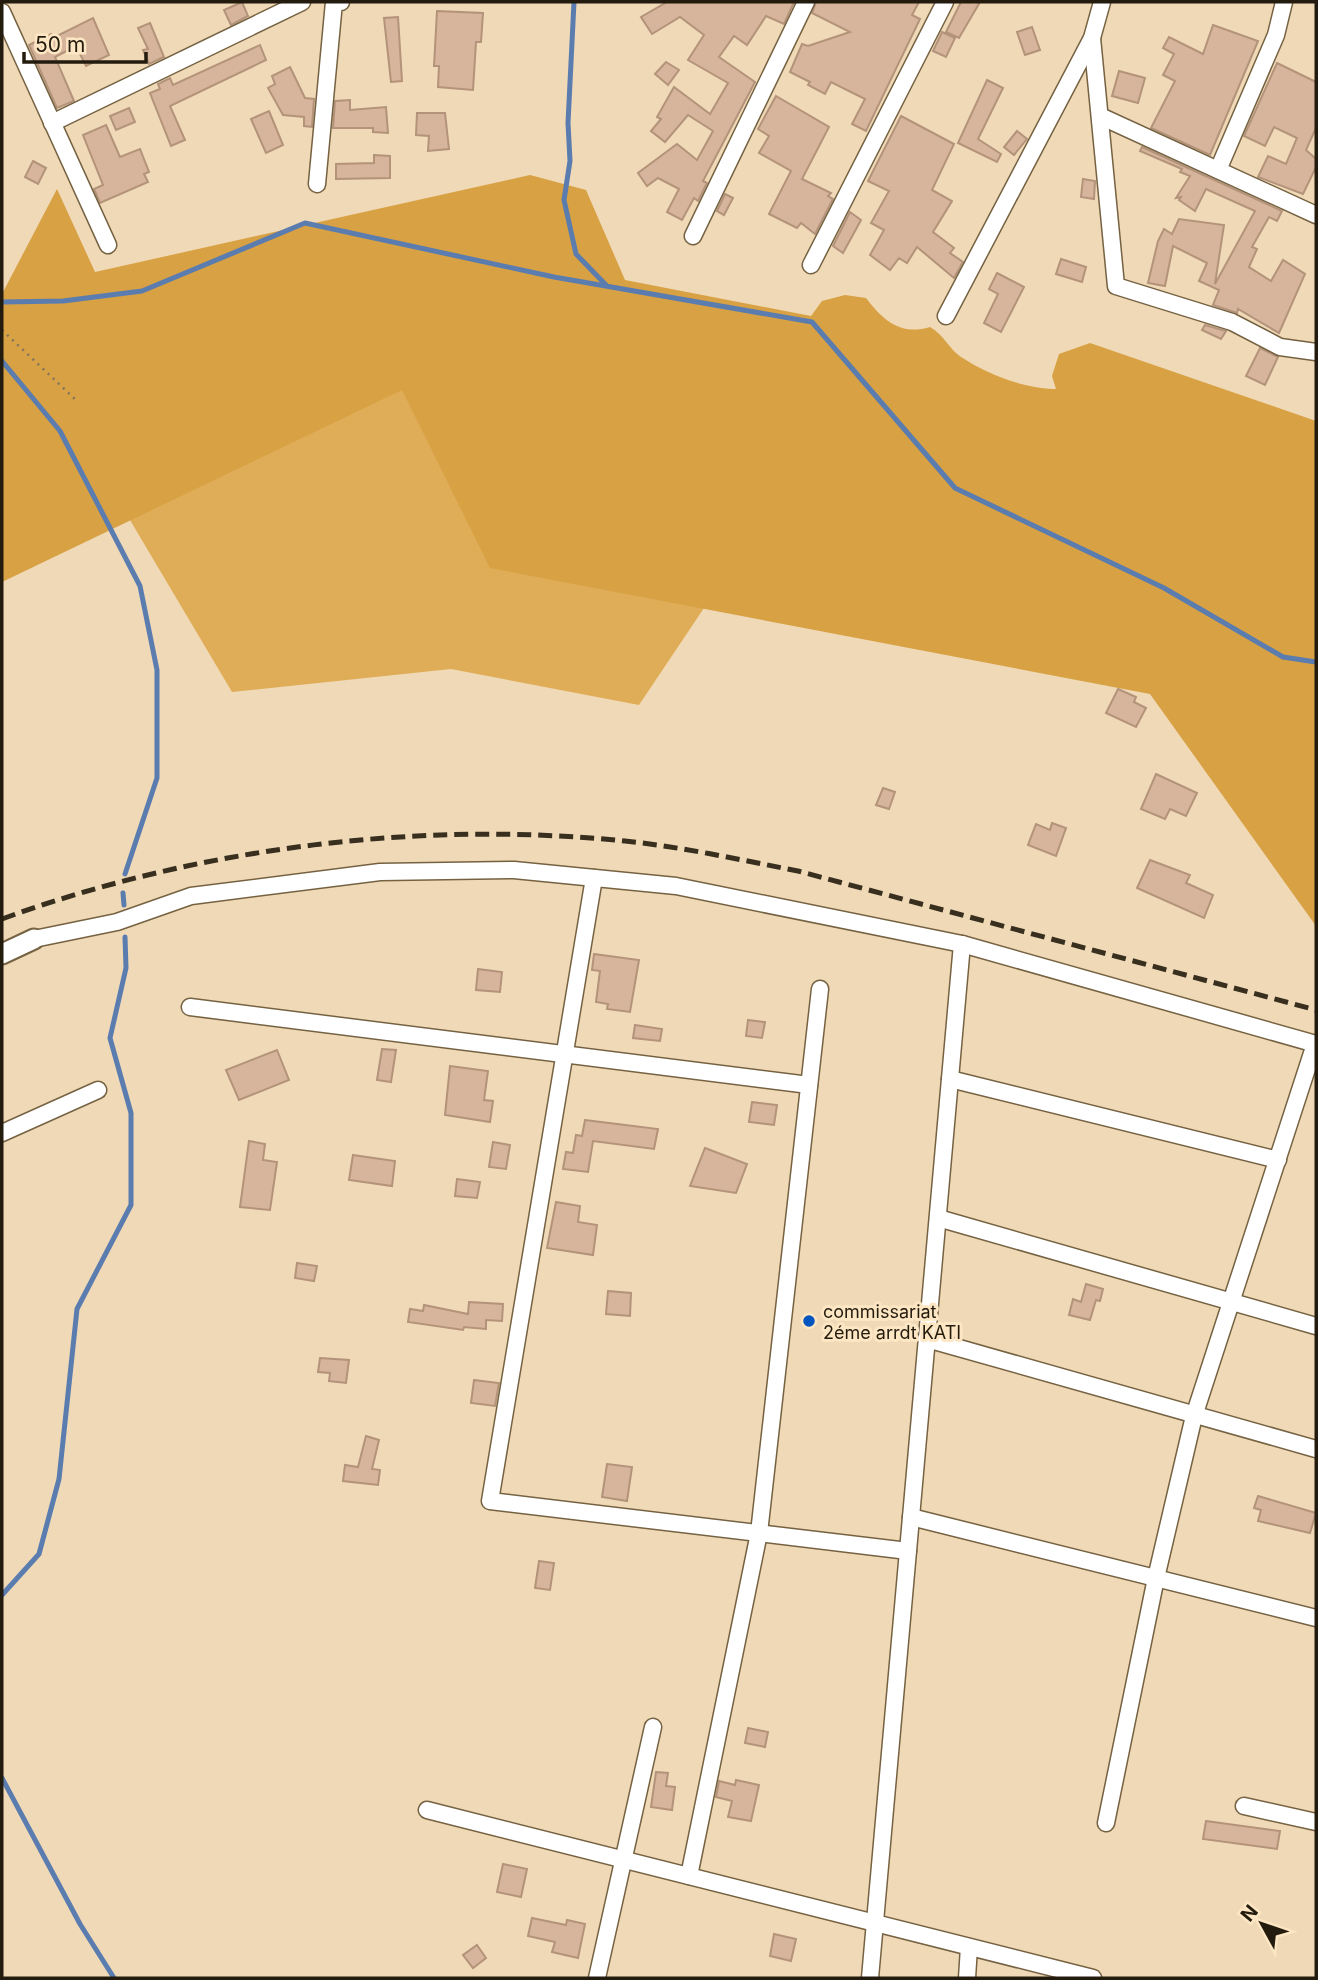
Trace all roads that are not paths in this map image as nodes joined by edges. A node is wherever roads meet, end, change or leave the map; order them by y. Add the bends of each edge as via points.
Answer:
1 (302, 2) edge
2 (334, 2) edge
3 (341, 2) edge
4 (807, 2) edge
5 (945, 2) edge
6 (1102, 2) edge
7 (1283, 2) edge
8 (2, 12) edge
9 (1092, 38) junction
10 (1100, 116) junction
11 (52, 123) junction
12 (1218, 170) junction
13 (317, 184) dead end
14 (1316, 215) edge
15 (693, 236) dead end
16 (108, 245) dead end
17 (811, 265) dead end
18 (946, 316) dead end
19 (1316, 352) edge
20 (594, 878) junction
21 (34, 939) joint
22 (962, 944) junction
23 (2, 954) edge
24 (820, 989) dead end
25 (190, 1007) dead end
26 (1315, 1044) edge
27 (565, 1054) junction
28 (950, 1079) junction
29 (809, 1085) junction
30 (98, 1090) dead end
31 (2, 1133) edge
32 (1278, 1160) junction
33 (938, 1219) junction
34 (1231, 1302) junction
35 (1316, 1326) edge
36 (927, 1339) junction
37 (1194, 1416) junction
38 (1316, 1449) edge
39 (911, 1517) junction
40 (759, 1533) junction
41 (908, 1551) junction
42 (1156, 1578) junction
43 (1316, 1618) edge
44 (653, 1727) dead end
45 (1244, 1806) dead end
46 (428, 1810) dead end
47 (1316, 1822) edge
48 (1107, 1823) dead end
49 (623, 1860) junction
50 (689, 1877) junction
51 (875, 1921) junction
52 (969, 1947) junction
53 (597, 1978) edge
54 (870, 1978) edge
55 (967, 1978) edge
56 (1089, 1978) edge

1 - 11 street
2 - 3 street
2 - 13 street
4 - 15 street
5 - 17 street
6 - 9 street
7 - 12 street via 1276,35
8 - 11 street
9 - 10 street
9 - 18 street
10 - 12 street
10 - 19 street via 1116,286 1232,321 1280,346
11 - 16 street
12 - 14 street
20 - 21 street via 514,870 380,872 191,896 117,922
20 - 22 street via 676,886
20 - 27 street
21 - 23 street
22 - 26 street
22 - 28 street
24 - 29 street
25 - 27 street
26 - 32 street
27 - 29 street
27 - 40 street via 490,1500
28 - 32 street
28 - 33 street
29 - 40 street
30 - 31 street
32 - 34 street
33 - 34 street
33 - 36 street
34 - 35 street
34 - 37 street
36 - 37 street
36 - 39 street
37 - 38 street
37 - 42 street
39 - 41 street
39 - 42 street
40 - 41 street
40 - 50 street
41 - 51 street
42 - 43 street
42 - 48 street
44 - 49 street
45 - 47 street
46 - 49 street
49 - 50 street
49 - 53 street
50 - 51 street
51 - 52 street
51 - 54 street
52 - 55 street
52 - 56 street

